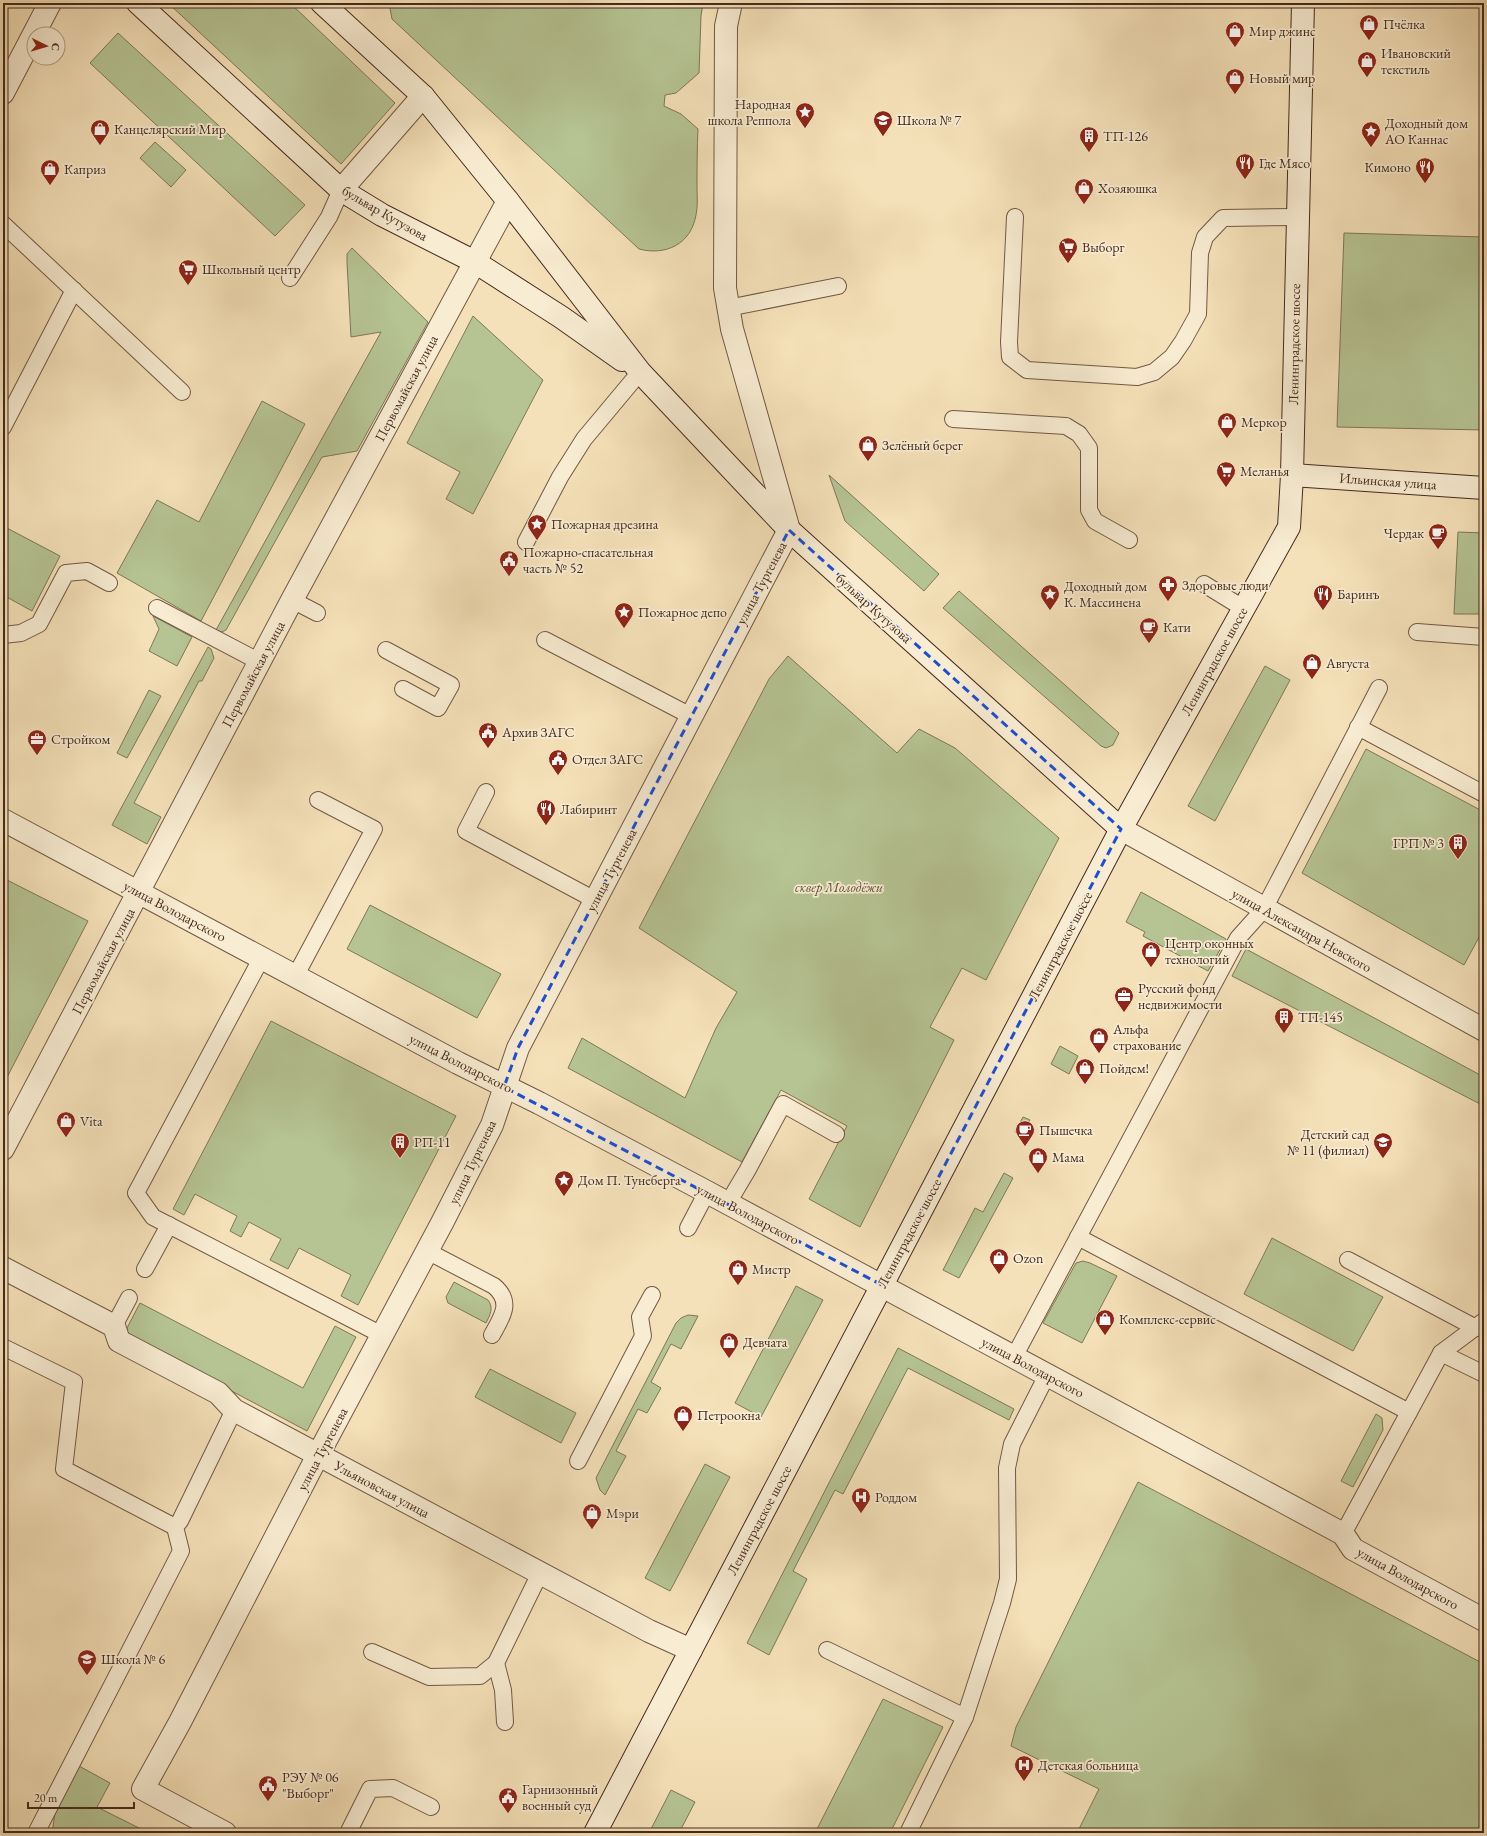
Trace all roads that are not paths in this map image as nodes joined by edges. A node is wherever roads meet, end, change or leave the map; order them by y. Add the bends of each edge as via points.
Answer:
1 (50, 3) edge
2 (138, 3) edge
3 (322, 3) edge
4 (731, 3) edge
5 (1303, 3) edge
6 (3, 93) edge
7 (423, 96) junction
8 (340, 190) junction
9 (508, 201) junction
10 (1015, 217) dead end
11 (1297, 217) junction
12 (3, 224) edge
13 (475, 262) junction
14 (290, 278) dead end
15 (838, 286) dead end
16 (74, 290) junction
17 (728, 308) junction
18 (640, 372) junction
19 (182, 392) dead end
20 (953, 419) dead end
21 (3, 427) edge
22 (1292, 475) junction
23 (1484, 488) edge
24 (789, 530) junction
25 (1129, 540) dead end
26 (526, 542) dead end
27 (109, 583) dead end
28 (1204, 584) dead end
29 (292, 600) junction
30 (157, 608) dead end
31 (1243, 608) junction
32 (317, 613) dead end
33 (1417, 632) dead end
34 (3, 635) edge
35 (1484, 637) edge
36 (545, 640) dead end
37 (386, 650) dead end
38 (260, 662) junction
39 (1379, 688) dead end
40 (404, 690) dead end
41 (692, 716) junction
42 (1358, 727) junction
43 (486, 792) dead end
44 (1484, 794) edge
45 (318, 800) dead end
46 (3, 820) edge
47 (1121, 829) junction
48 (139, 892) junction
49 (596, 900) junction
50 (1264, 909) junction
51 (262, 957) junction
52 (296, 975) junction
53 (1484, 1030) edge
54 (504, 1087) junction
55 (836, 1134) dead end
56 (3, 1149) edge
57 (707, 1192) junction
58 (728, 1203) junction
59 (169, 1225) junction
60 (688, 1228) dead end
61 (1078, 1237) junction
62 (427, 1250) junction
63 (1348, 1260) dead end
64 (3, 1268) edge
65 (145, 1269) dead end
66 (882, 1285) junction
67 (652, 1295) dead end
68 (129, 1298) dead end
69 (1480, 1324) edge
70 (114, 1326) junction
71 (382, 1334) junction
72 (492, 1335) dead end
73 (3, 1347) edge
74 (1441, 1353) junction
75 (1014, 1357) junction
76 (1484, 1374) edge
77 (1048, 1375) junction
78 (234, 1410) junction
79 (1409, 1412) junction
80 (318, 1455) junction
81 (578, 1461) dead end
82 (175, 1527) junction
83 (1344, 1534) junction
84 (540, 1573) junction
85 (1484, 1620) edge
86 (691, 1650) junction
87 (827, 1650) dead end
88 (372, 1652) dead end
89 (496, 1663) junction
90 (965, 1717) junction
91 (505, 1722) dead end
92 (431, 1807) dead end
93 (36, 1833) edge
94 (225, 1833) edge
95 (348, 1833) edge
96 (595, 1833) edge
97 (908, 1833) edge

1 - 6 street
2 - 8 street, бульвар Кутузова
3 - 7 street, бульвар Кутузова
4 - 17 street via 726,34 725,288
5 - 11 street, Ленинградское шоссе
7 - 8 street
7 - 9 street, бульвар Кутузова
8 - 13 street, бульвар Кутузова via 382,215
8 - 14 lane via 329,218
9 - 13 street, Первомайская улица
9 - 18 street, бульвар Кутузова
10 - 11 lane via 1010,357 1027,370 1136,377 1154,372 1172,357 1198,314 1200,253 1204,237 1223,218
11 - 22 street, Ленинградское шоссе
12 - 16 lane
13 - 18 street, бульвар Кутузова
13 - 29 street, Первомайская улица
15 - 17 lane
16 - 19 lane
16 - 21 lane
17 - 24 street
18 - 24 street, бульвар Кутузова
18 - 26 lane via 584,439 560,477
20 - 25 lane via 1066,426 1079,434 1090,448 1089,510 1095,521
22 - 23 street, Ильинская улица
22 - 31 street, Ленинградское шоссе via 1289,527
24 - 41 street, улица Тургенева
24 - 47 street, бульвар Кутузова
27 - 34 lane via 87,572 66,573 39,624 21,633
28 - 31 lane
29 - 32 lane
29 - 38 street, Первомайская улица
30 - 38 lane
31 - 47 street, Ленинградское шоссе
33 - 35 lane
36 - 41 lane
37 - 40 lane via 451,685 438,708
38 - 48 street, Первомайская улица
39 - 42 lane
41 - 49 street, улица Тургенева
42 - 44 lane
42 - 50 lane
43 - 49 lane via 466,831
45 - 52 lane via 374,829
46 - 48 street, улица Володарского
47 - 50 street, улица Александра Невского
47 - 66 street, Ленинградское шоссе
48 - 51 street, улица Володарского
48 - 56 street, Первомайская улица
49 - 54 street, улица Тургенева via 518,1048
50 - 53 street, улица Александра Невского
50 - 61 lane via 1238,938
51 - 52 street, улица Володарского
51 - 59 lane via 136,1193 154,1217
52 - 54 street, улица Володарского
54 - 57 street, улица Володарского
54 - 62 street, улица Тургенева via 492,1125
55 - 58 lane via 783,1104
57 - 58 street, улица Володарского
57 - 60 lane
58 - 66 street, улица Володарского
59 - 65 lane
59 - 71 lane
61 - 75 lane
61 - 79 lane
62 - 71 street, улица Тургенева
62 - 72 lane via 494,1286 502,1293 504,1311
63 - 69 lane
64 - 70 street
66 - 75 street, улица Володарского
66 - 86 street, Ленинградское шоссе
67 - 81 lane via 640,1317 643,1336
68 - 70 lane
69 - 74 lane
70 - 78 street, Ульяновская улица via 119,1341 218,1393
71 - 80 street, улица Тургенева
73 - 82 lane via 74,1382 64,1469
74 - 76 lane
74 - 79 lane
75 - 77 street, улица Володарского
77 - 83 street, улица Володарского
77 - 90 lane via 1012,1444 1007,1468 1008,1579
78 - 80 street, Ульяновская улица
78 - 82 lane
79 - 83 lane
80 - 84 street, Ульяновская улица
80 - 94 street, улица Тургенева via 143,1789
82 - 93 lane via 181,1551
83 - 85 street, улица Володарского via 1353,1549
84 - 86 street, Ульяновская улица via 649,1631
84 - 89 lane
86 - 96 street, Ленинградское шоссе
87 - 90 lane
88 - 89 lane via 429,1677 480,1676
89 - 91 lane via 503,1690
90 - 97 lane
92 - 95 lane via 393,1788 370,1789

